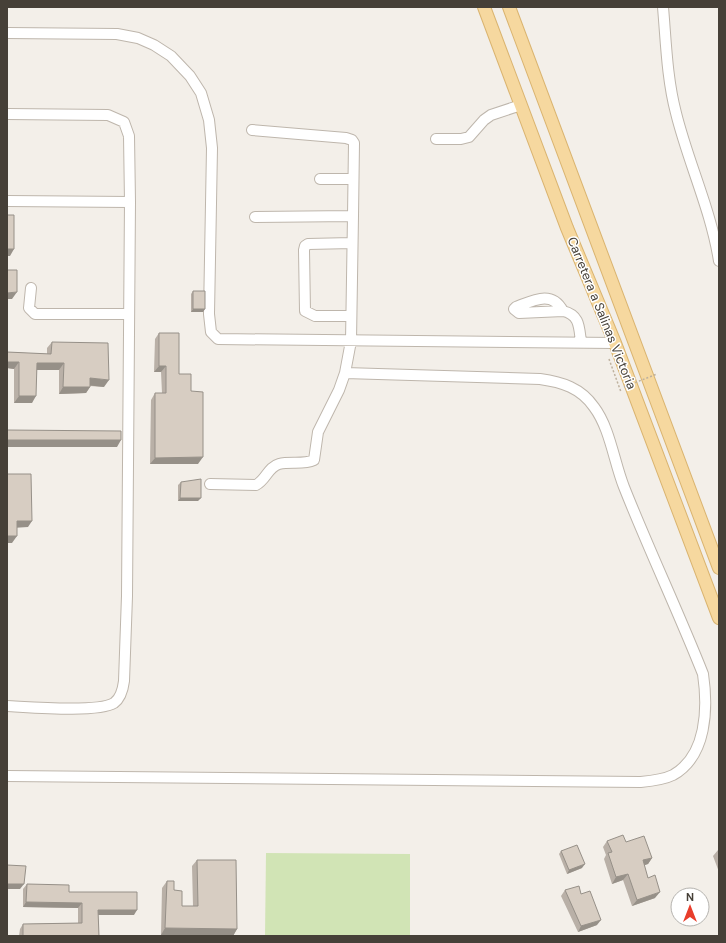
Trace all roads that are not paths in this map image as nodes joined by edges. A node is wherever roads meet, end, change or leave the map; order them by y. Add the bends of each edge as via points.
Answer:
1 (484, 7) edge
2 (509, 7) edge
3 (663, 7) edge
4 (7, 33) edge
5 (521, 105) junction
6 (7, 114) edge
7 (252, 130) dead end
8 (436, 139) dead end
9 (320, 178) dead end
10 (353, 179) junction
11 (7, 201) edge
12 (130, 202) junction
13 (353, 216) junction
14 (255, 217) dead end
15 (352, 243) junction
16 (719, 261) edge
17 (31, 288) dead end
18 (563, 311) dead end
19 (129, 314) junction
20 (351, 316) junction
21 (351, 341) junction
22 (581, 342) junction
23 (615, 342) junction
24 (345, 373) junction
25 (210, 484) dead end
26 (719, 568) edge
27 (719, 618) edge
28 (7, 706) edge
29 (7, 776) edge

1 - 5 main road, Carretera a Salinas Victoria
2 - 26 main road, Carretera a Salinas Victoria
3 - 16 lane via 675,112 699,184
4 - 21 lane via 117,34 138,38 171,56 190,76 201,93 209,120 212,148 209,314 211,332 223,340
5 - 8 lane via 491,115 468,137
5 - 23 main road, Carretera a Salinas Victoria via 567,228
6 - 12 lane via 108,115 124,122 129,136
7 - 10 lane via 350,139 354,143
9 - 10 lane
10 - 13 lane
11 - 12 lane
12 - 19 lane
13 - 14 lane
13 - 15 lane
15 - 20 lane
15 - 20 lane via 308,244 304,250 305,311 315,316
17 - 19 lane via 29,308 35,314
18 - 22 lane via 578,321
19 - 28 lane via 127,596 122,691 118,699 102,708
20 - 21 lane
21 - 22 lane
21 - 24 lane
22 - 23 lane
23 - 27 main road, Carretera a Salinas Victoria
24 - 25 lane via 318,432 314,460 279,464 271,468 262,482 256,485
24 - 29 lane via 540,378 557,381 585,396 602,420 623,485 703,674 703,732 698,748 685,765 673,774 640,782

